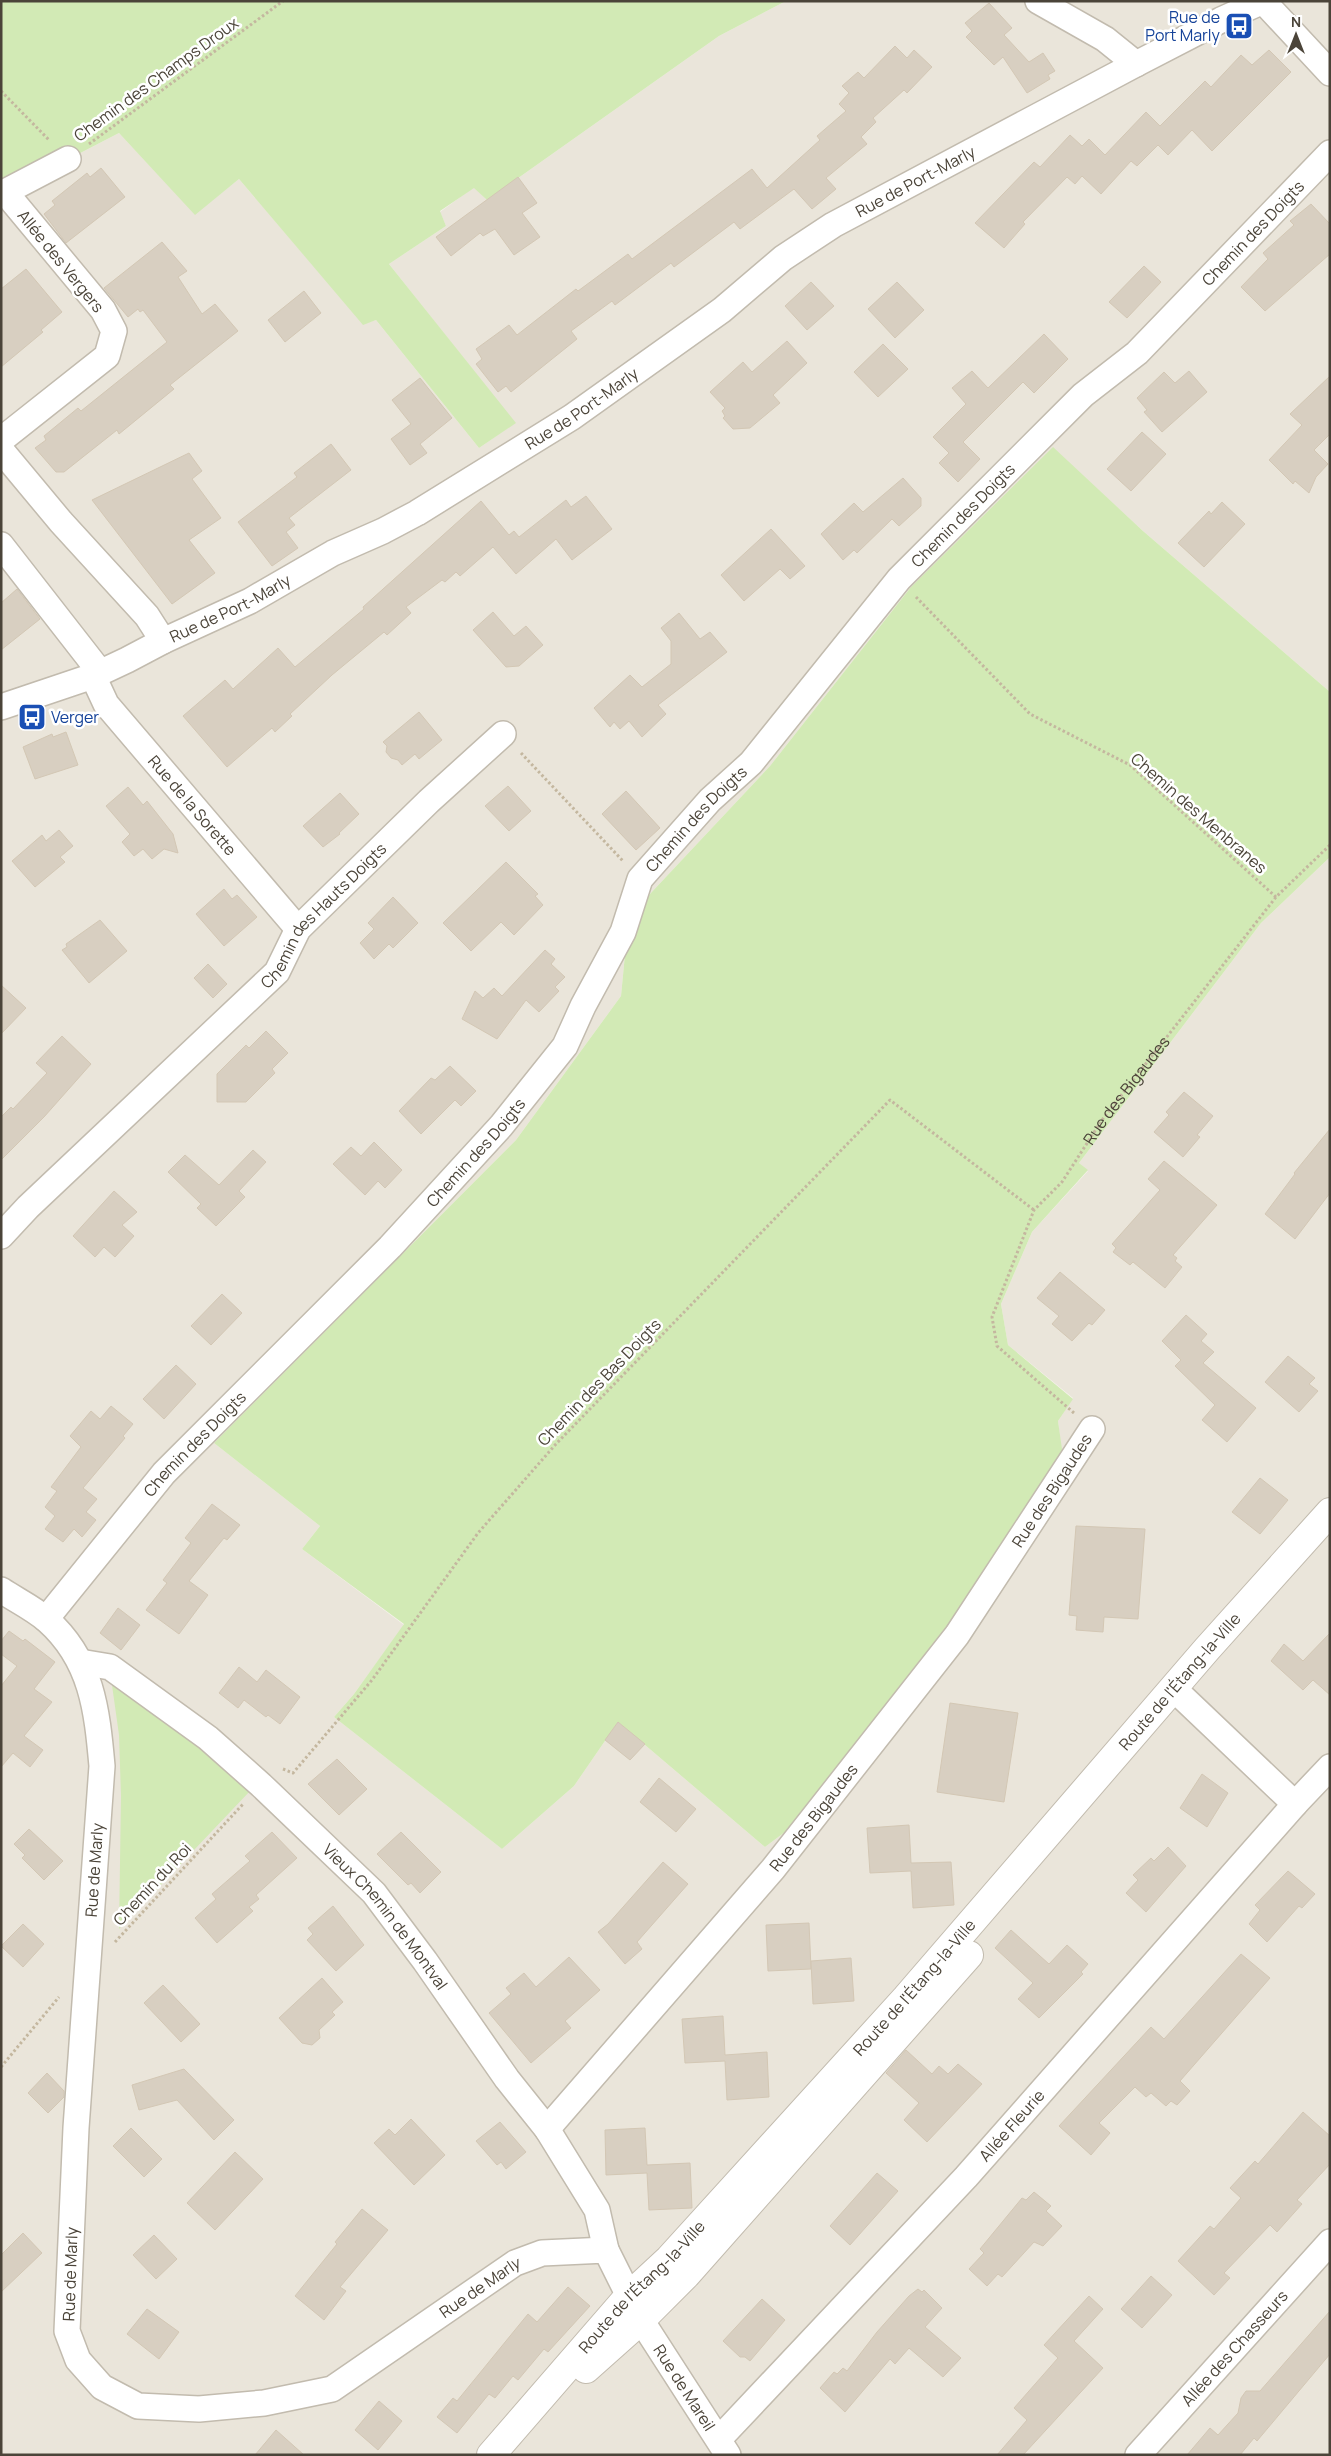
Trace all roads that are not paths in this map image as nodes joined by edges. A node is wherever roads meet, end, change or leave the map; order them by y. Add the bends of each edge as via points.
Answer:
1 (1038, 1) edge
2 (1263, 1) edge
3 (1136, 64) junction
4 (1330, 73) edge
5 (1330, 153) edge
6 (68, 159) road end
7 (1, 440) edge
8 (1, 450) edge
9 (6, 561) edge
10 (163, 641) junction
11 (97, 674) junction
12 (1, 707) edge
13 (503, 734) road end
14 (298, 929) junction
15 (1, 1236) edge
16 (1092, 1429) road end
17 (1330, 1512) edge
18 (1330, 1538) edge
19 (2, 1591) edge
20 (46, 1619) junction
21 (80, 1662) junction
22 (1180, 1695) junction
23 (1330, 1767) edge
24 (1295, 1804) junction
25 (547, 2129) junction
26 (1330, 2242) edge
27 (606, 2250) junction
28 (634, 2309) junction
29 (724, 2447) edge
30 (491, 2455) edge
31 (501, 2455) edge
32 (1138, 2455) edge

1 - 3 street via 1105,39
2 - 3 street, Rue de Port-Marly
2 - 4 street
3 - 10 street, Rue de Port-Marly via 833,225 783,258 722,310 572,417 417,513 333,553 250,601
5 - 20 street, Chemin des Doigts via 1137,353 1083,395 900,579 751,763 710,800 640,879 623,932 565,1046 501,1126 390,1247 164,1473
6 - 7 street, Allée des Vergers via 5,192 103,310 114,331 107,356
8 - 10 street via 147,616
9 - 11 street
10 - 11 street, Rue de Port-Marly
11 - 12 street, Rue de Port-Marly
11 - 14 street, Rue de la Sorette via 106,704
13 - 14 street, Chemin des Hauts Doigts
14 - 15 street, Chemin des Hauts Doigts via 277,972
16 - 25 street, Rue des Bigaudes via 957,1635 772,1868
17 - 22 street, Route de l'Étang-la-Ville
18 - 22 street, Route de l'Étang-la-Ville
19 - 20 street, Rue de Marly
20 - 21 street, Rue de Marly
21 - 25 street, Vieux Chemin de Montval via 110,1667 208,1738 269,1775 374,1894 507,2079
21 - 27 street, Rue de Marly via 90,1684 97,1717 102,1766 76,2128 67,2331 78,2360 102,2387 138,2406 199,2409 264,2402 332,2389 515,2263 542,2253
22 - 24 street
22 - 28 street, Route de l'Étang-la-Ville via 913,2020 835,2092 768,2166 686,2274
23 - 24 street, Allée Fleurie
24 - 29 street, Allée Fleurie
25 - 27 street, Vieux Chemin de Montval via 597,2210
26 - 32 street, Allée des Chasseurs
27 - 28 street
28 - 29 street, Rue de Mareil
28 - 30 street, Route de l'Étang-la-Ville
28 - 31 street, Route de l'Étang-la-Ville via 588,2368

